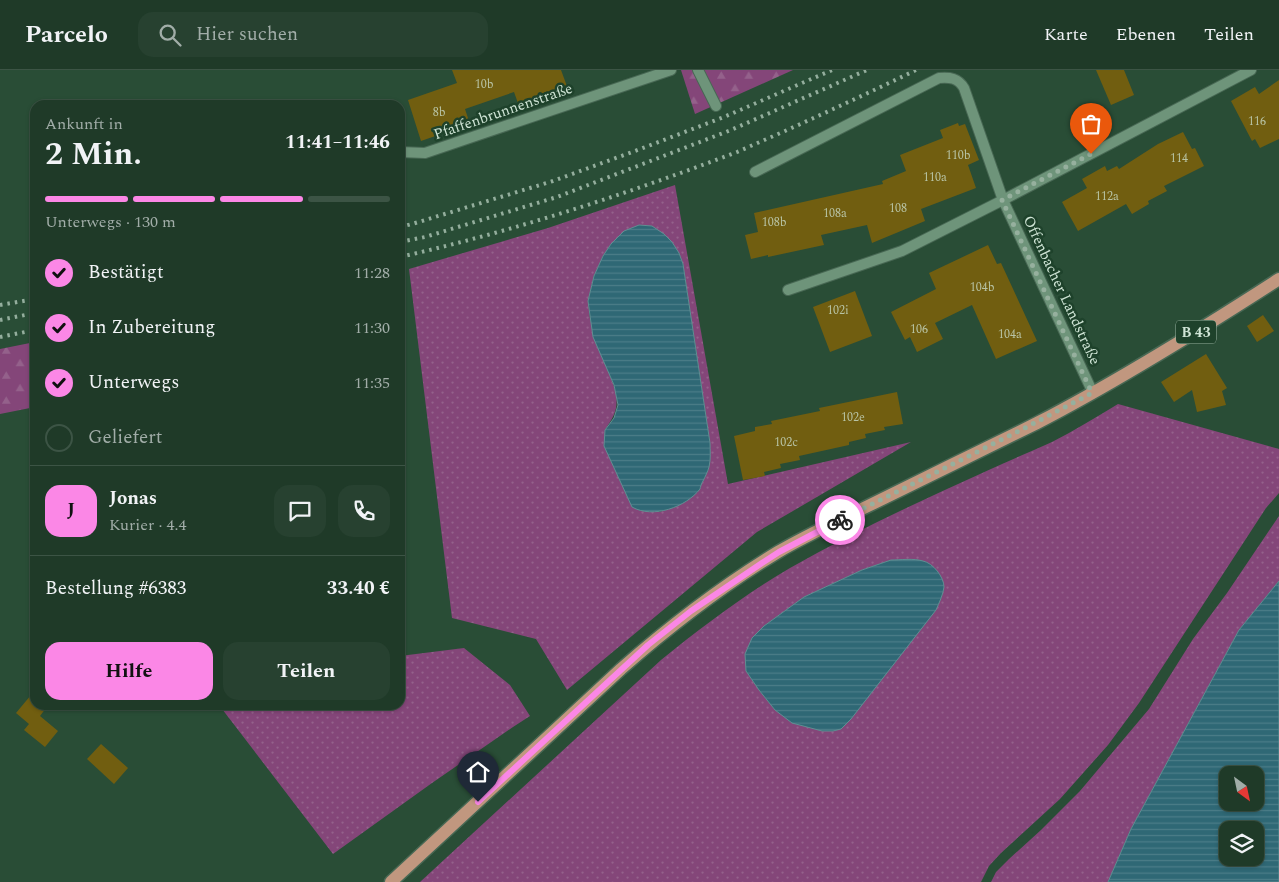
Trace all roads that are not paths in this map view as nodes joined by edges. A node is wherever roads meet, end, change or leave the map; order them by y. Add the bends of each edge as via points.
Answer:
1 (671, 70) edge
2 (698, 70) edge
3 (1250, 70) edge
4 (716, 106) dead end
5 (405, 152) edge
6 (755, 172) dead end
7 (1002, 200) junction
8 (1279, 280) edge
9 (788, 290) dead end
10 (1092, 393) junction
11 (391, 882) edge

1 - 5 street, Pfaffenbrunnenstraße via 425,153
2 - 4 street
3 - 7 street
6 - 7 street, Offenbacher Landstraße via 939,78 948,77 964,88
7 - 9 street via 902,251
7 - 10 street, Offenbacher Landstraße
8 - 10 main road, B 43
10 - 11 main road, B 43 via 820,530 729,584 641,651

